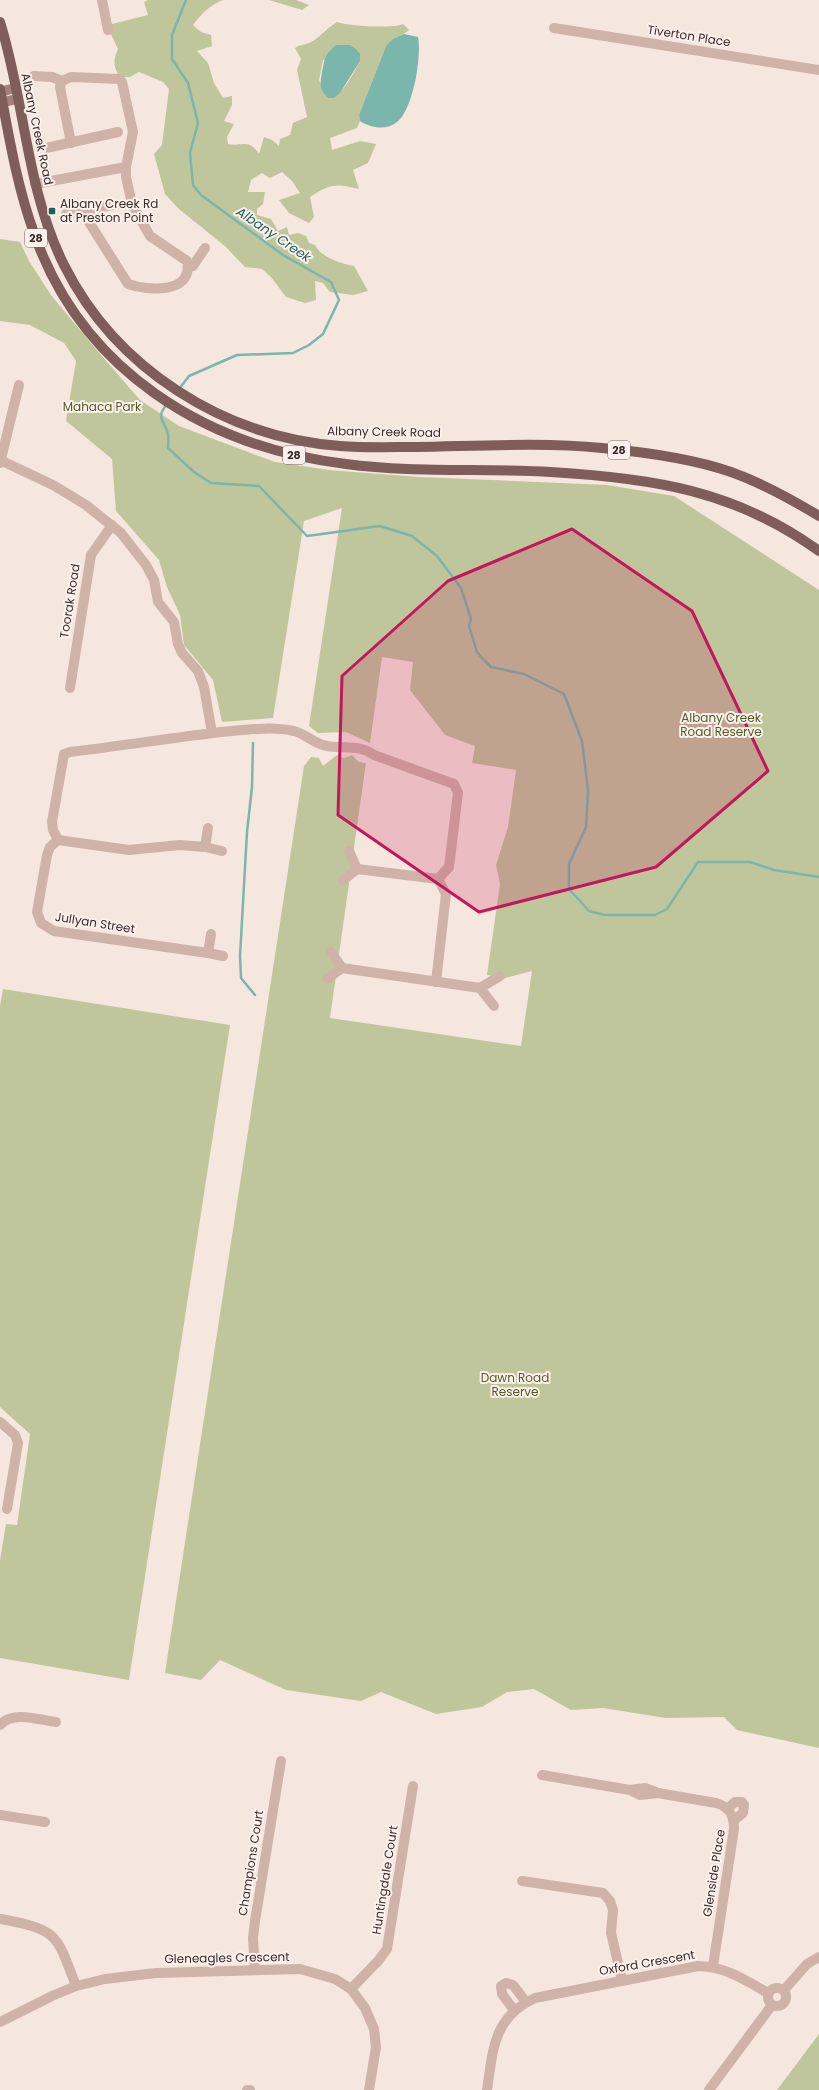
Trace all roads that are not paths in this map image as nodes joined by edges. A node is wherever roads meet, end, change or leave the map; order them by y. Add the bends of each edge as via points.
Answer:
1 (102, 0) edge
2 (0, 22) edge
3 (554, 28) dead end
4 (108, 30) dead end
5 (819, 70) edge
6 (34, 76) dead end
7 (62, 81) junction
8 (15, 88) junction
9 (0, 91) edge
10 (17, 99) junction
11 (1, 103) edge
12 (4, 129) edge
13 (118, 132) dead end
14 (71, 143) junction
15 (46, 148) dead end
16 (126, 167) junction
17 (35, 184) junction
18 (117, 204) dead end
19 (82, 211) junction
20 (66, 214) dead end
21 (205, 248) dead end
22 (188, 267) junction
23 (74, 283) junction
24 (62, 292) junction
25 (19, 385) dead end
26 (0, 460) edge
27 (0, 463) edge
28 (819, 516) edge
29 (112, 525) junction
30 (819, 551) edge
31 (70, 688) dead end
32 (212, 733) junction
33 (208, 828) dead end
34 (58, 840) junction
35 (204, 847) junction
36 (222, 851) dead end
37 (349, 851) dead end
38 (356, 869) junction
39 (438, 879) junction
40 (343, 880) dead end
41 (211, 934) dead end
42 (331, 952) dead end
43 (208, 953) junction
44 (223, 956) dead end
45 (342, 968) junction
46 (500, 976) dead end
47 (327, 978) dead end
48 (436, 982) junction
49 (480, 988) junction
50 (494, 1006) dead end
51 (0, 1422) edge
52 (7, 1509) dead end
53 (56, 1722) dead end
54 (0, 1725) edge
55 (281, 1761) dead end
56 (542, 1775) dead end
57 (413, 1786) dead end
58 (727, 1809) junction
59 (0, 1815) edge
60 (734, 1820) junction
61 (45, 1822) dead end
62 (522, 1881) dead end
63 (1, 1920) edge
64 (819, 1957) edge
65 (713, 1966) junction
66 (255, 1970) junction
67 (622, 1980) junction
68 (76, 1986) junction
69 (351, 1989) junction
70 (784, 1990) junction
71 (768, 1993) junction
72 (526, 2002) junction
73 (772, 2005) junction
74 (514, 2010) junction
75 (0, 2022) edge
76 (369, 2090) edge
77 (487, 2090) edge
78 (709, 2090) edge

1 - 4 street
2 - 8 main road, Albany Creek Road / 28
3 - 5 street, Tiverton Place
6 - 7 street via 52,77
7 - 14 street via 60,87
7 - 16 street via 71,77 114,78 122,82 133,132
8 - 9 street
8 - 10 main road, Albany Creek Road / 28
9 - 11 main road, 28
10 - 11 street
10 - 17 main road, Albany Creek Road / 28
11 - 12 main road, 28
12 - 24 main road, 28 via 30,223 51,274
13 - 14 street
14 - 15 street
16 - 17 street
16 - 22 street via 132,204 150,236 187,261
17 - 23 main road, Albany Creek Road / 28 via 62,261
18 - 19 street
19 - 20 street
19 - 22 street via 128,284 159,289 174,287 182,282 188,273
21 - 22 street via 192,266
23 - 24 main road
23 - 28 main road, Albany Creek Road / 28 via 100,321 131,355 183,395 236,422 289,438 327,445 512,445 601,448 674,458 730,472 794,501
24 - 30 main road, 28 via 92,335 110,355 153,393 215,429 245,441 289,454 340,464 511,470 651,481 729,502 759,514
25 - 26 street
26 - 27 street
26 - 29 street via 53,484
29 - 31 street, Toorak Road via 91,555
29 - 32 street via 146,565 154,580 158,602 174,622 182,654 198,671 204,687
32 - 34 street via 64,754 52,822
32 - 39 street via 250,729 294,731 317,744 366,750 454,784 458,793 449,867
33 - 35 street
34 - 35 street via 129,850 180,845
34 - 43 street, Jullyan Street via 50,847 47,855 37,912 41,923 48,928
35 - 36 street
37 - 38 street
38 - 39 street
38 - 40 street
39 - 48 street via 446,894
41 - 43 street
42 - 45 street
43 - 44 street, Jullyan Street
45 - 47 street
45 - 48 street
46 - 49 street
48 - 49 street
49 - 50 street
51 - 52 street via 15,1435 18,1443
53 - 54 street via 16,1717 5,1720
55 - 66 street, Champions Court via 255,1921
56 - 58 street via 630,1790 640,1795 658,1794 716,1803
57 - 69 street, Huntingdale Court via 387,1949
58 - 60 street, Glenside Place
58 - 60 street via 735,1802 742,1802 744,1805 743,1813
59 - 61 street
60 - 65 street, Glenside Place
62 - 67 street via 603,1894 610,1900 613,1910 611,1933
63 - 68 street via 36,1926 47,1931 62,1951
64 - 70 street via 807,1964
65 - 67 street, Oxford Crescent via 698,1966
65 - 71 street, Oxford Crescent via 728,1971
66 - 68 street, Gleneagles Crescent via 126,1975
66 - 69 street, Gleneagles Crescent via 300,1969 335,1979
67 - 72 street, Oxford Crescent
68 - 75 street, Gleneagles Crescent
69 - 76 street, Gleneagles Crescent via 365,2008 374,2029 376,2047
70 - 71 street via 772,1988
70 - 73 street via 786,2001 782,2005
71 - 73 street via 768,2002
72 - 74 street, Oxford Crescent
72 - 74 street via 513,1985 506,1982 500,1991
73 - 78 street
74 - 77 street, Oxford Crescent via 501,2027 495,2044

